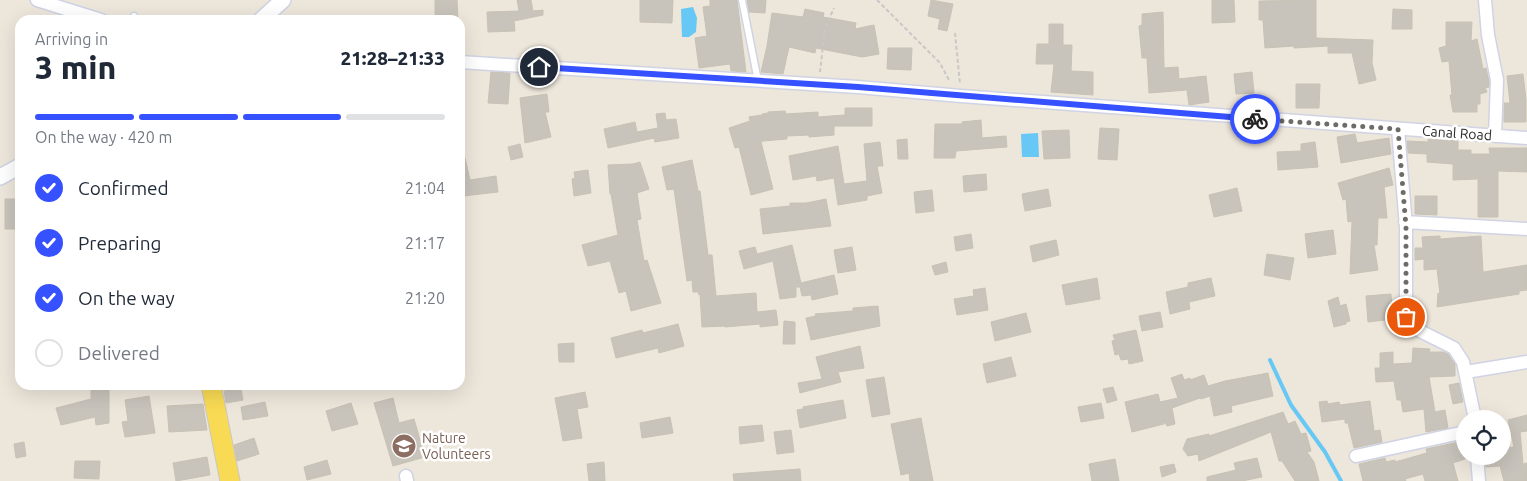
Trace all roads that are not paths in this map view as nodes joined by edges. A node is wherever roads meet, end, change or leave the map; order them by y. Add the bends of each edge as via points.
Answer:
1 (37, 0) edge
2 (282, 0) edge
3 (742, 0) edge
4 (1485, 0) edge
5 (85, 15) edge
6 (266, 15) edge
7 (465, 62) edge
8 (758, 81) junction
9 (1398, 129) junction
10 (1495, 136) junction
11 (1527, 138) edge
12 (15, 169) edge
13 (0, 177) edge
14 (1405, 222) junction
15 (1527, 229) edge
16 (1527, 362) edge
17 (1466, 372) junction
18 (212, 390) edge
19 (1473, 410) edge
20 (1456, 434) edge
21 (1356, 456) dead end
22 (1478, 465) edge
23 (230, 481) edge
24 (1479, 481) edge

1 - 5 street
2 - 6 street
3 - 8 lane
4 - 10 street via 1497,80
7 - 8 street, Canal Road
8 - 9 street, Canal Road via 961,92
9 - 10 street, Canal Road
9 - 14 street
10 - 11 street, Canal Road
12 - 13 street
14 - 15 street
14 - 17 street via 1406,317 1410,326 1454,348
16 - 17 street
17 - 19 street
18 - 23 main road
20 - 21 street
22 - 24 street

